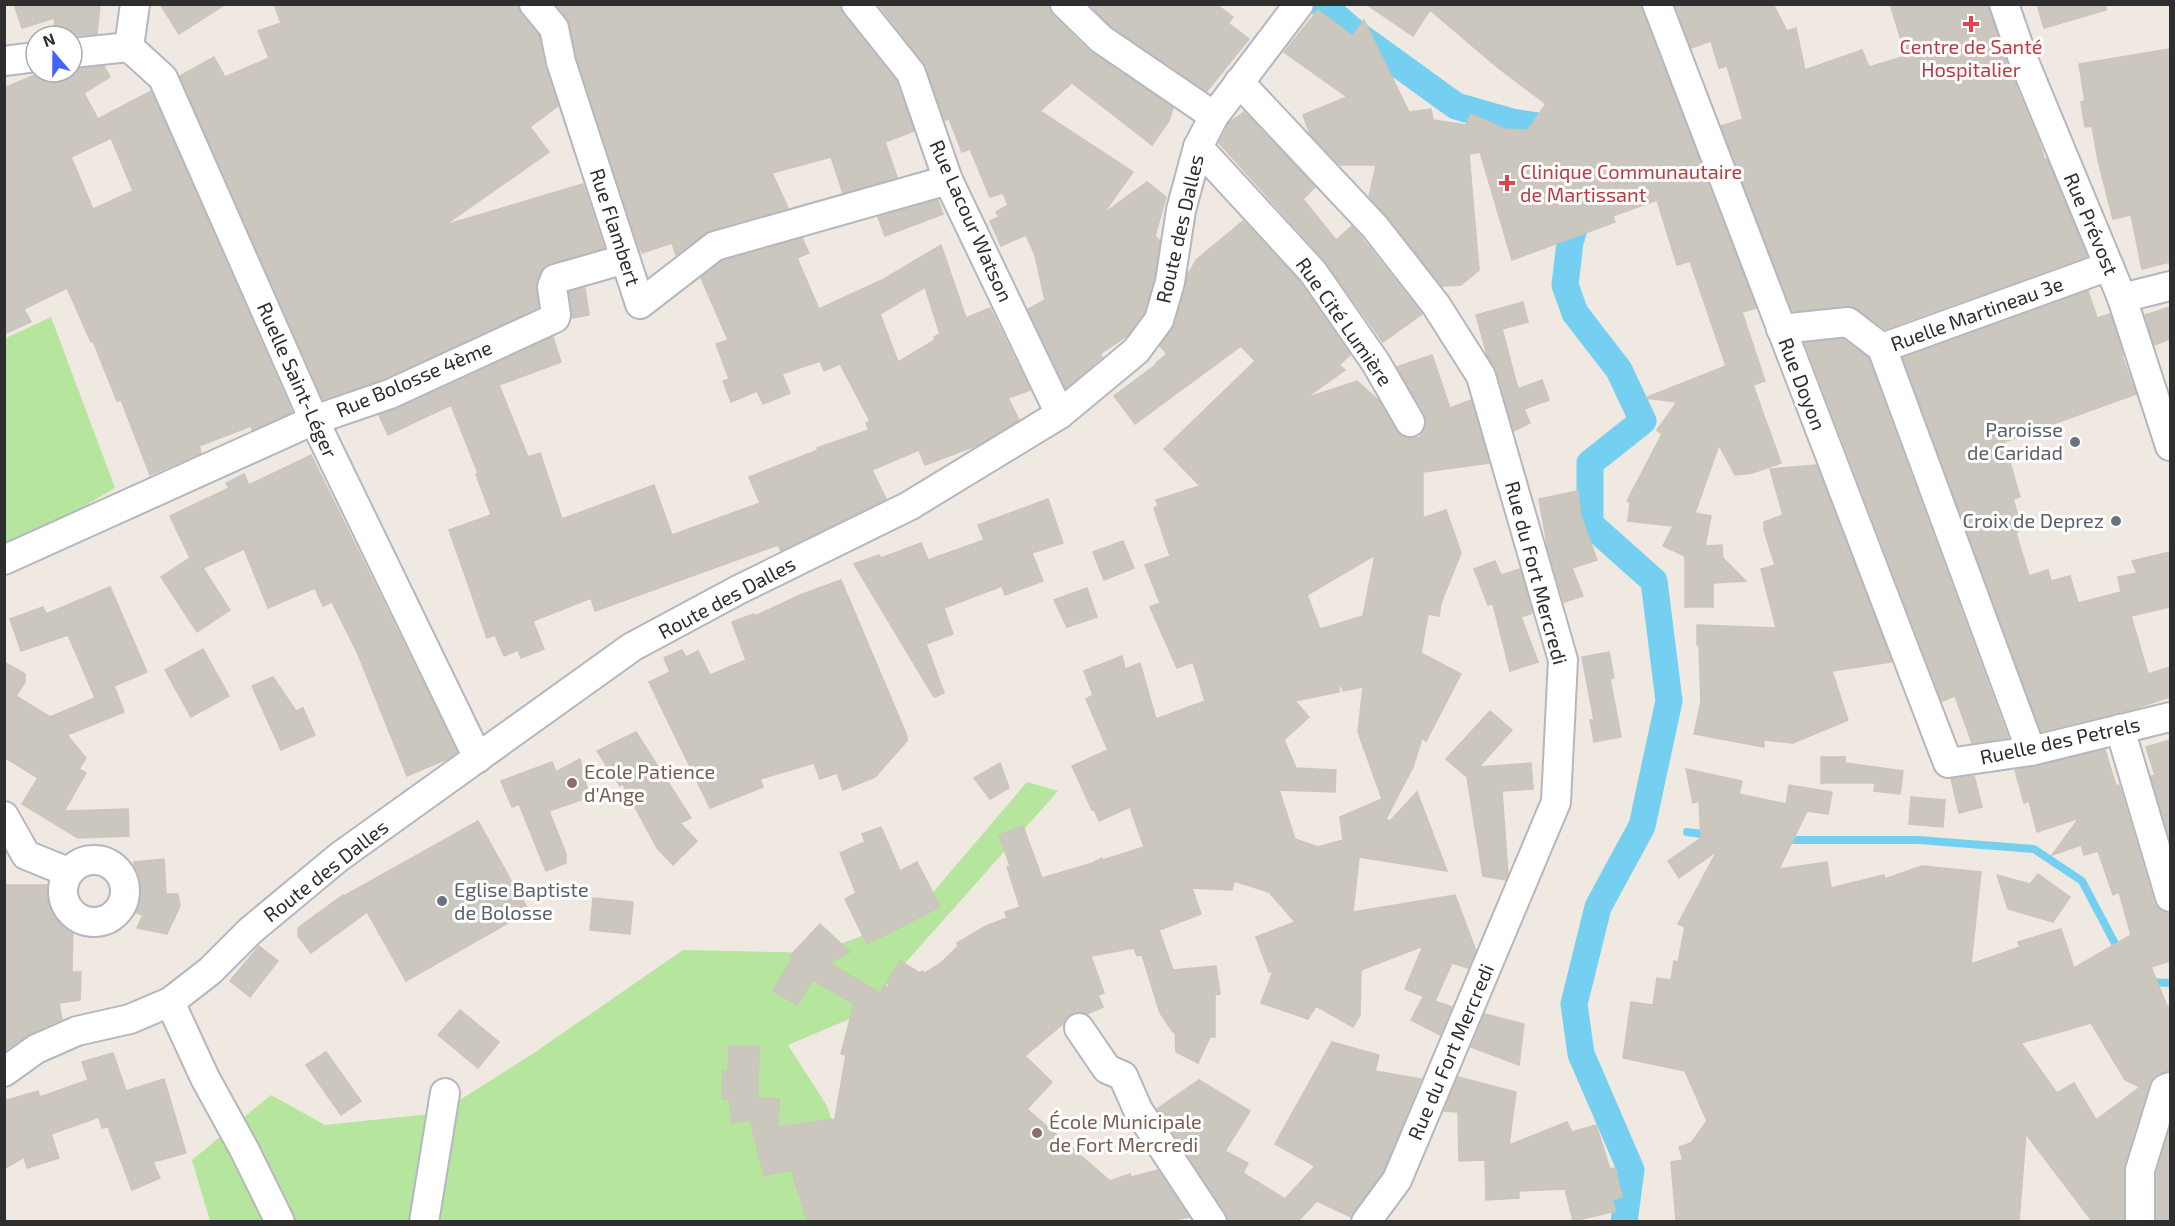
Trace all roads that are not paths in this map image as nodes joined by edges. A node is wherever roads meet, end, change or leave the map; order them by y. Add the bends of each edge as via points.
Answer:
1 (135, 4) edge
2 (534, 4) edge
3 (856, 4) edge
4 (1065, 4) edge
5 (1299, 4) edge
6 (1657, 4) edge
7 (2004, 4) edge
8 (129, 47) junction
9 (84, 52) edge
10 (24, 58) edge
11 (4, 61) edge
12 (1239, 82) junction
13 (1214, 116) junction
14 (1198, 147) junction
15 (948, 180) junction
16 (625, 259) junction
17 (2109, 266) junction
18 (2170, 286) edge
19 (2122, 298) junction
20 (1781, 329) junction
21 (1882, 348) junction
22 (1060, 414) junction
23 (314, 420) junction
24 (1410, 422) dead end
25 (2170, 446) edge
26 (4, 560) edge
27 (2170, 717) edge
28 (2120, 729) junction
29 (2031, 751) junction
30 (478, 758) junction
31 (1948, 763) joint
32 (4, 816) edge
33 (68, 872) dead end
34 (2170, 897) edge
35 (170, 1002) junction
36 (1079, 1028) dead end
37 (4, 1072) edge
38 (2170, 1087) edge
39 (445, 1093) dead end
40 (280, 1221) edge
41 (424, 1221) edge
42 (1212, 1221) edge
43 (1366, 1221) edge
44 (2140, 1221) edge

1 - 8 street
2 - 16 street, Rue Flambert via 554,28 561,62
3 - 15 street, Rue Lacour Watson via 911,73
4 - 13 street via 1101,39
5 - 12 street, Route des Dalles
6 - 20 street, Rue Doyon
7 - 17 street, Rue Prévost
8 - 9 street
8 - 23 street, Ruelle Saint-Léger via 163,78
10 - 11 street
12 - 13 street, Route des Dalles
12 - 43 street, Rue du Fort Mercredi via 1375,227 1436,305 1481,376 1563,660 1556,802 1397,1180
13 - 14 street, Route des Dalles
14 - 22 street, Route des Dalles via 1181,210 1160,320 1136,351
14 - 24 street, Rue Cité Lumière via 1313,272 1376,363
15 - 16 street, Rue Flambert via 715,246 640,304
15 - 22 street, Rue Lacour Watson
16 - 23 street, Rue Bolosse 4ème via 555,279 555,318 390,394
17 - 19 street, Rue Prévost
17 - 21 street, Ruelle Martineau 3e
18 - 19 street
19 - 25 street, Rue Prévost
20 - 21 street, Ruelle Martineau 3e via 1848,322
20 - 31 street, Rue Doyon
21 - 29 street
22 - 30 street, Route des Dalles via 909,506 632,647
23 - 26 street, Rue Bolosse 4ème
23 - 30 street, Ruelle Saint-Léger
27 - 28 street, Ruelle des Petrels
28 - 29 street, Ruelle des Petrels
28 - 34 street
29 - 31 street, Ruelle des Petrels
30 - 35 street, Route des Dalles via 339,857
32 - 33 street via 26,855
35 - 37 street, Route des Dalles via 130,1019 77,1031 36,1048
35 - 40 street via 204,1078
36 - 42 street via 1107,1069 1123,1076 1138,1110
38 - 44 street via 2164,1089 2140,1170
39 - 41 street

